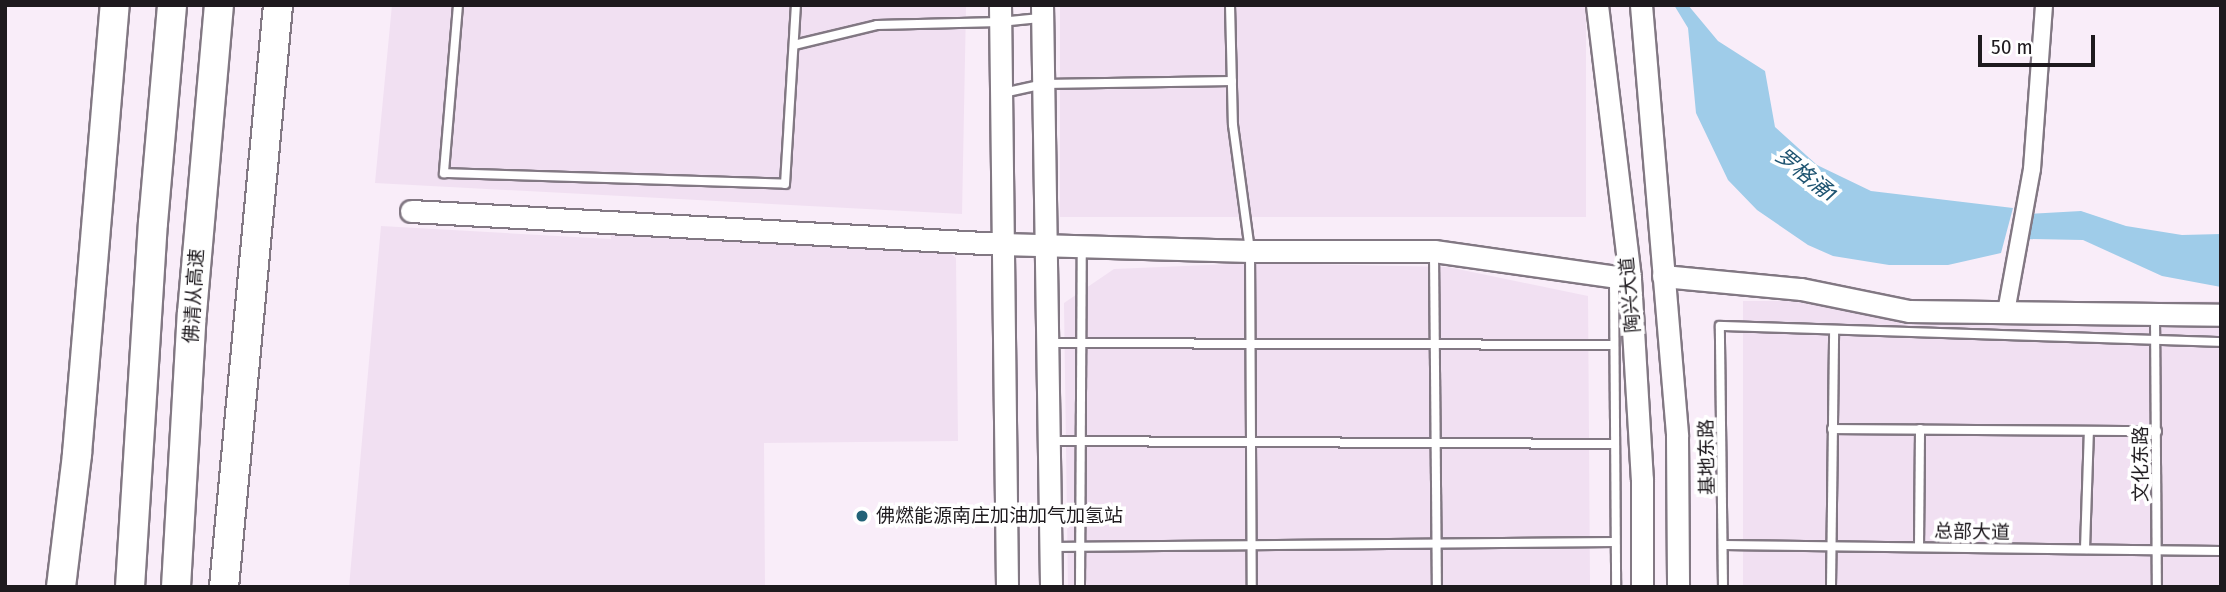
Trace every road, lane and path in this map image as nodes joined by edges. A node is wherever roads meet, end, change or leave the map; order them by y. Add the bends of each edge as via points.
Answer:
1 (115, 5) edge
2 (172, 5) edge
3 (219, 5) edge
4 (278, 5) edge
5 (458, 5) edge
6 (796, 5) edge
7 (1230, 5) edge
8 (1597, 5) edge
9 (1641, 5) edge
10 (2044, 5) edge
11 (1043, 11) edge
12 (1000, 14) edge
13 (794, 45) junction
14 (1232, 81) junction
15 (1044, 84) junction
16 (1000, 93) junction
17 (411, 211) dead end
18 (1002, 244) junction
19 (1046, 244) junction
20 (1082, 245) junction
21 (1250, 251) junction
22 (1434, 251) junction
23 (1663, 276) junction
24 (1622, 278) junction
25 (2006, 312) junction
26 (2155, 313) junction
27 (2221, 316) edge
28 (1833, 332) junction
29 (2156, 340) junction
30 (2221, 342) edge
31 (1048, 343) junction
32 (1081, 343) junction
33 (1250, 344) junction
34 (1435, 345) junction
35 (1614, 345) junction
36 (1832, 429) junction
37 (1920, 429) junction
38 (2089, 430) junction
39 (2157, 431) junction
40 (1049, 441) junction
41 (1080, 441) junction
42 (1251, 442) junction
43 (1436, 443) junction
44 (1615, 444) junction
45 (1615, 542) junction
46 (1437, 544) junction
47 (1252, 545) junction
48 (1724, 545) junction
49 (1831, 546) junction
50 (1050, 547) junction
51 (1080, 547) junction
52 (1919, 547) junction
53 (2085, 549) junction
54 (2157, 549) junction
55 (2221, 551) edge
56 (61, 587) edge
57 (130, 587) edge
58 (176, 587) edge
59 (224, 587) edge
60 (1007, 587) edge
61 (1051, 587) edge
62 (1080, 587) edge
63 (1252, 587) edge
64 (1437, 587) edge
65 (1616, 587) edge
66 (1642, 587) edge
67 (1678, 587) edge
68 (1723, 587) edge
69 (1831, 587) edge
70 (2157, 587) edge

1 - 56 highway via 77,454
2 - 57 highway
3 - 58 highway, 佛清从高速 via 191,313
4 - 59 highway
5 - 13 lane via 444,173 785,184
6 - 13 lane
7 - 14 lane
8 - 24 street, 陶兴大道
9 - 23 street, 陶兴大道
10 - 25 street via 2032,169
11 - 12 lane
11 - 15 street
12 - 13 lane via 877,24
12 - 16 street
14 - 15 lane
14 - 21 lane via 1233,125
15 - 16 lane
15 - 19 street
16 - 18 street
17 - 18 street
18 - 19 street
18 - 60 street
19 - 20 street
19 - 31 street
20 - 21 street
20 - 32 lane
21 - 22 street
21 - 33 lane
22 - 24 street
22 - 34 lane
23 - 25 street via 1801,289 1909,311
23 - 67 street, 陶兴大道 via 1677,436
24 - 35 lane
24 - 66 street, 陶兴大道 via 1642,479
25 - 26 street
26 - 27 street
26 - 29 lane, 文化东路
28 - 29 lane
28 - 36 lane
28 - 48 lane, 基地东路 via 1720,326
29 - 30 lane
29 - 39 lane, 文化东路
31 - 32 lane
31 - 40 street
32 - 33 lane
32 - 41 lane
33 - 34 lane
33 - 42 lane
34 - 35 lane
34 - 43 lane
35 - 44 lane
36 - 37 lane
36 - 49 lane
37 - 38 lane
37 - 52 lane
38 - 39 lane
38 - 53 lane
39 - 54 lane, 文化东路
40 - 41 lane
40 - 50 street
41 - 42 lane
41 - 51 lane
42 - 43 lane
42 - 47 lane
43 - 44 lane
43 - 46 lane
44 - 45 lane
45 - 46 lane
45 - 65 lane
46 - 47 lane
46 - 64 lane
47 - 51 lane
47 - 63 lane
48 - 49 lane, 总部大道
48 - 68 lane, 基地东路
49 - 52 lane, 总部大道
49 - 69 lane
50 - 51 lane
50 - 61 street
51 - 62 lane
52 - 53 lane, 总部大道
53 - 54 lane, 总部大道
54 - 55 lane, 总部大道
54 - 70 lane, 文化东路

